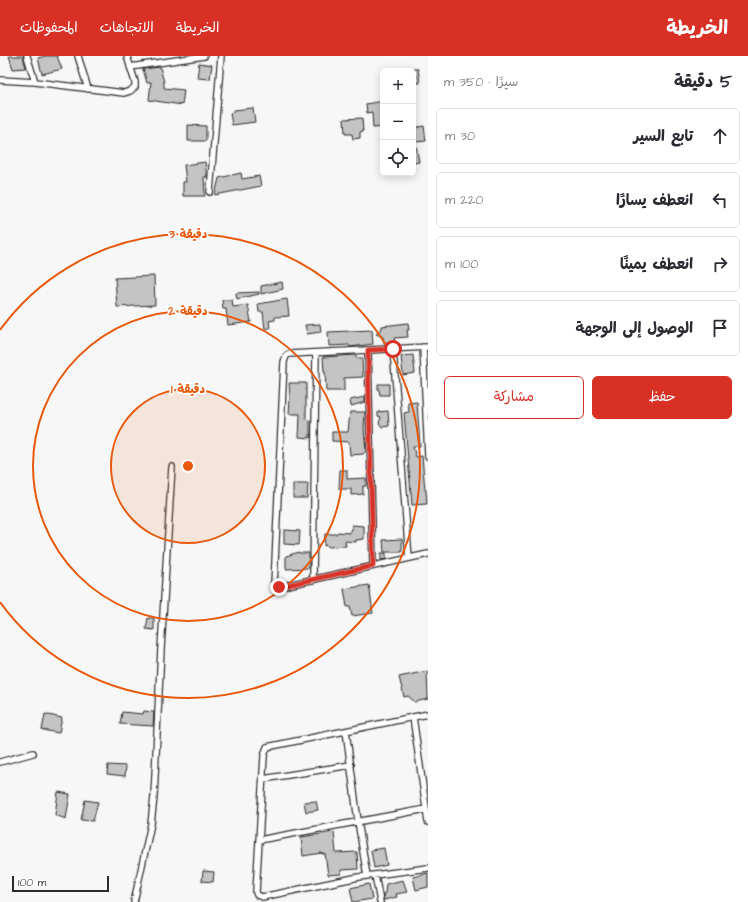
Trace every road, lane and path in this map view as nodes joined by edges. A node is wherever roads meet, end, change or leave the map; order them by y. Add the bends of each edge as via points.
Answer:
1 (27, 56) edge
2 (78, 56) edge
3 (127, 56) edge
4 (204, 56) edge
5 (221, 56) edge
6 (191, 57) edge
7 (130, 67) junction
8 (0, 80) edge
9 (35, 82) junction
10 (88, 89) junction
11 (210, 192) dead end
12 (426, 347) edge
13 (393, 349) junction
14 (368, 350) junction
15 (316, 352) junction
16 (428, 456) edge
17 (172, 467) dead end
18 (428, 554) edge
19 (409, 558) junction
20 (373, 566) junction
21 (313, 580) junction
22 (428, 714) edge
23 (413, 717) junction
24 (346, 731) junction
25 (33, 753) dead end
26 (0, 762) edge
27 (351, 765) junction
28 (263, 779) junction
29 (426, 809) junction
30 (358, 821) junction
31 (428, 822) edge
32 (259, 840) junction
33 (428, 868) edge
34 (375, 875) junction
35 (367, 876) junction
36 (134, 902) edge
37 (380, 902) edge

1 - 9 street
2 - 10 street
3 - 7 street
4 - 6 street
5 - 11 street
6 - 7 street
7 - 10 street via 135,87 130,91 124,93
8 - 9 street
9 - 10 street
12 - 13 street
12 - 16 street
13 - 14 street
13 - 19 street
14 - 15 street
14 - 20 street
15 - 21 street
15 - 21 street via 289,354 284,362 274,584 279,587
17 - 36 street via 152,824
18 - 19 street
19 - 20 street
20 - 21 street
22 - 23 street
23 - 24 street
23 - 29 street
24 - 27 street
24 - 28 street via 266,747
25 - 26 street
27 - 28 street
27 - 30 street
28 - 32 street
29 - 30 street
29 - 31 street
30 - 32 street
30 - 35 street
32 - 35 street via 256,895
33 - 34 street
34 - 35 street
34 - 37 street

